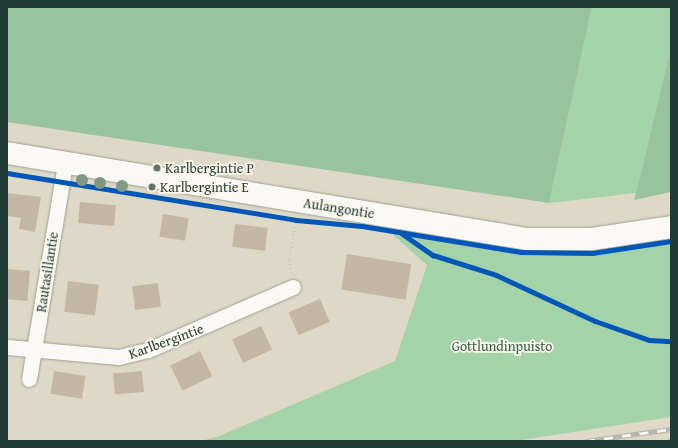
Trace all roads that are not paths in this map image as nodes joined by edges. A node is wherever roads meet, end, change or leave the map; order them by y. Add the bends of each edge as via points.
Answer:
1 (7, 153) edge
2 (65, 164) junction
3 (671, 227) edge
4 (292, 280) road end
5 (7, 348) edge
6 (34, 352) junction
7 (29, 379) dead end

1 - 2 main road, Aulangontie
2 - 3 main road, Aulangontie via 526,239 592,239
2 - 6 street, Rautasillantie
4 - 6 street, Karlbergintie via 148,350 119,357
5 - 6 street, Karlbergintie
6 - 7 street, Rautasillantie

